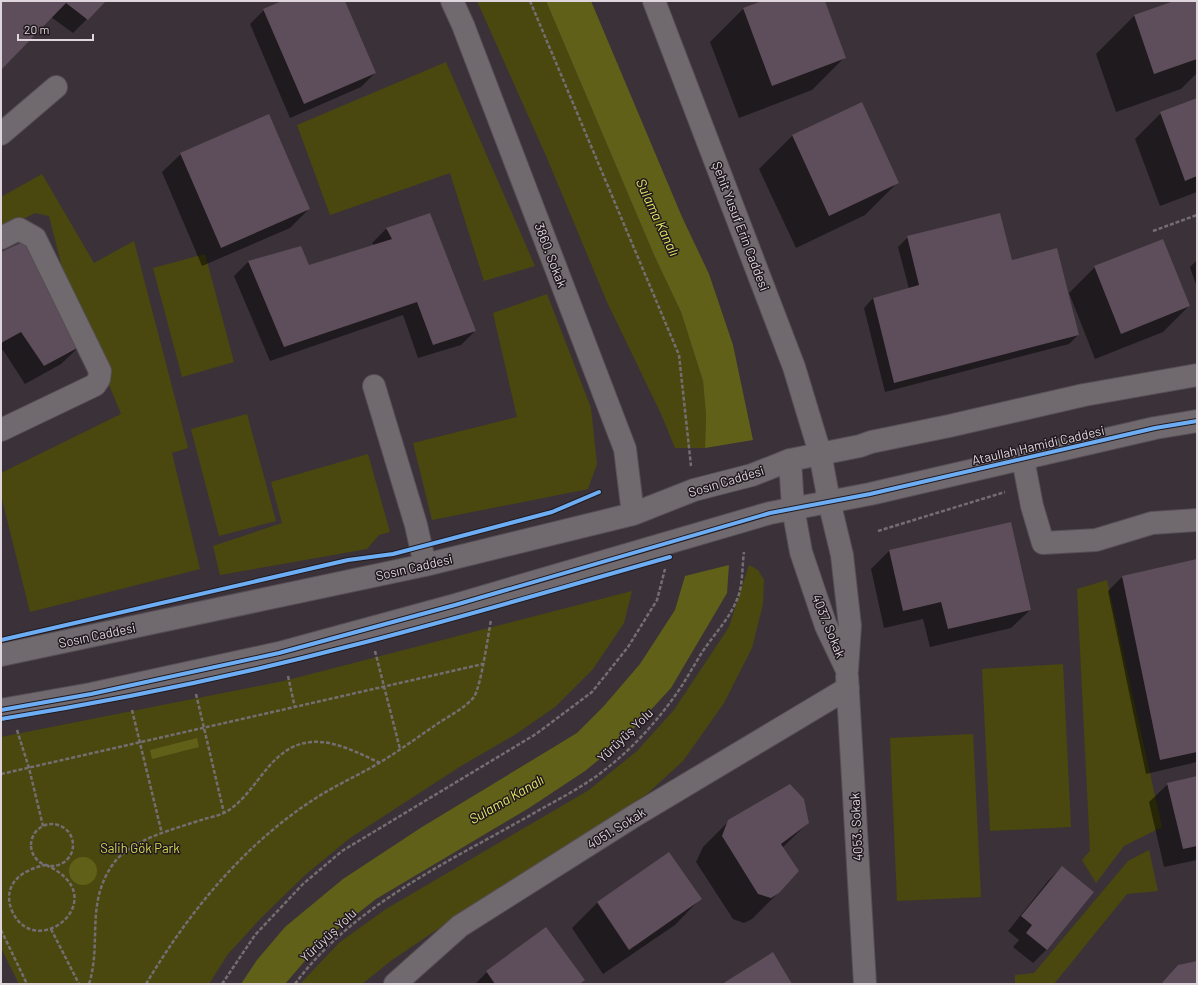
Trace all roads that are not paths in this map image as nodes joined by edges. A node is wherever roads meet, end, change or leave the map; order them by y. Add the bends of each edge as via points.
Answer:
1 (452, 1) edge
2 (654, 1) edge
3 (56, 87) dead end
4 (1, 134) edge
5 (1, 238) edge
6 (1197, 375) edge
7 (374, 386) dead end
8 (1197, 421) edge
9 (1, 430) edge
10 (820, 453) junction
11 (1023, 459) junction
12 (790, 460) junction
13 (829, 501) junction
14 (793, 508) junction
15 (633, 514) junction
16 (1197, 520) edge
17 (425, 565) junction
18 (1, 655) edge
19 (848, 679) junction
20 (1, 710) edge
21 (395, 984) edge
22 (865, 984) edge

1 - 15 street, 3860. Sokak via 625,449
2 - 10 street, Şehit Yusuf Erin Caddesi via 794,367
3 - 4 street
5 - 9 street via 19,229 35,238 100,371 96,385
6 - 10 street via 1084,395
7 - 17 street via 416,525
8 - 11 street, Ataullah Hamidi Caddesi via 1155,428
10 - 12 street, Sosın Caddesi
10 - 13 street, 4037. Sokak
11 - 13 street, Ataullah Hamidi Caddesi
11 - 16 street via 1032,506 1043,543 1096,540 1152,523
12 - 14 street, 4037. Sokak
12 - 15 street, Sosın Caddesi via 752,475 701,488
13 - 14 street, Ataullah Hamidi Caddesi
13 - 19 street, 4037. Sokak via 842,555 850,626
14 - 19 street, 4037. Sokak via 801,552 826,626
14 - 20 street, Ataullah Hamidi Caddesi via 682,537 455,605 279,653 90,694
15 - 17 street, Sosın Caddesi
17 - 18 street, Sosın Caddesi
19 - 21 street, 4051. Sokak via 460,926
19 - 22 street, 4053. Sokak

